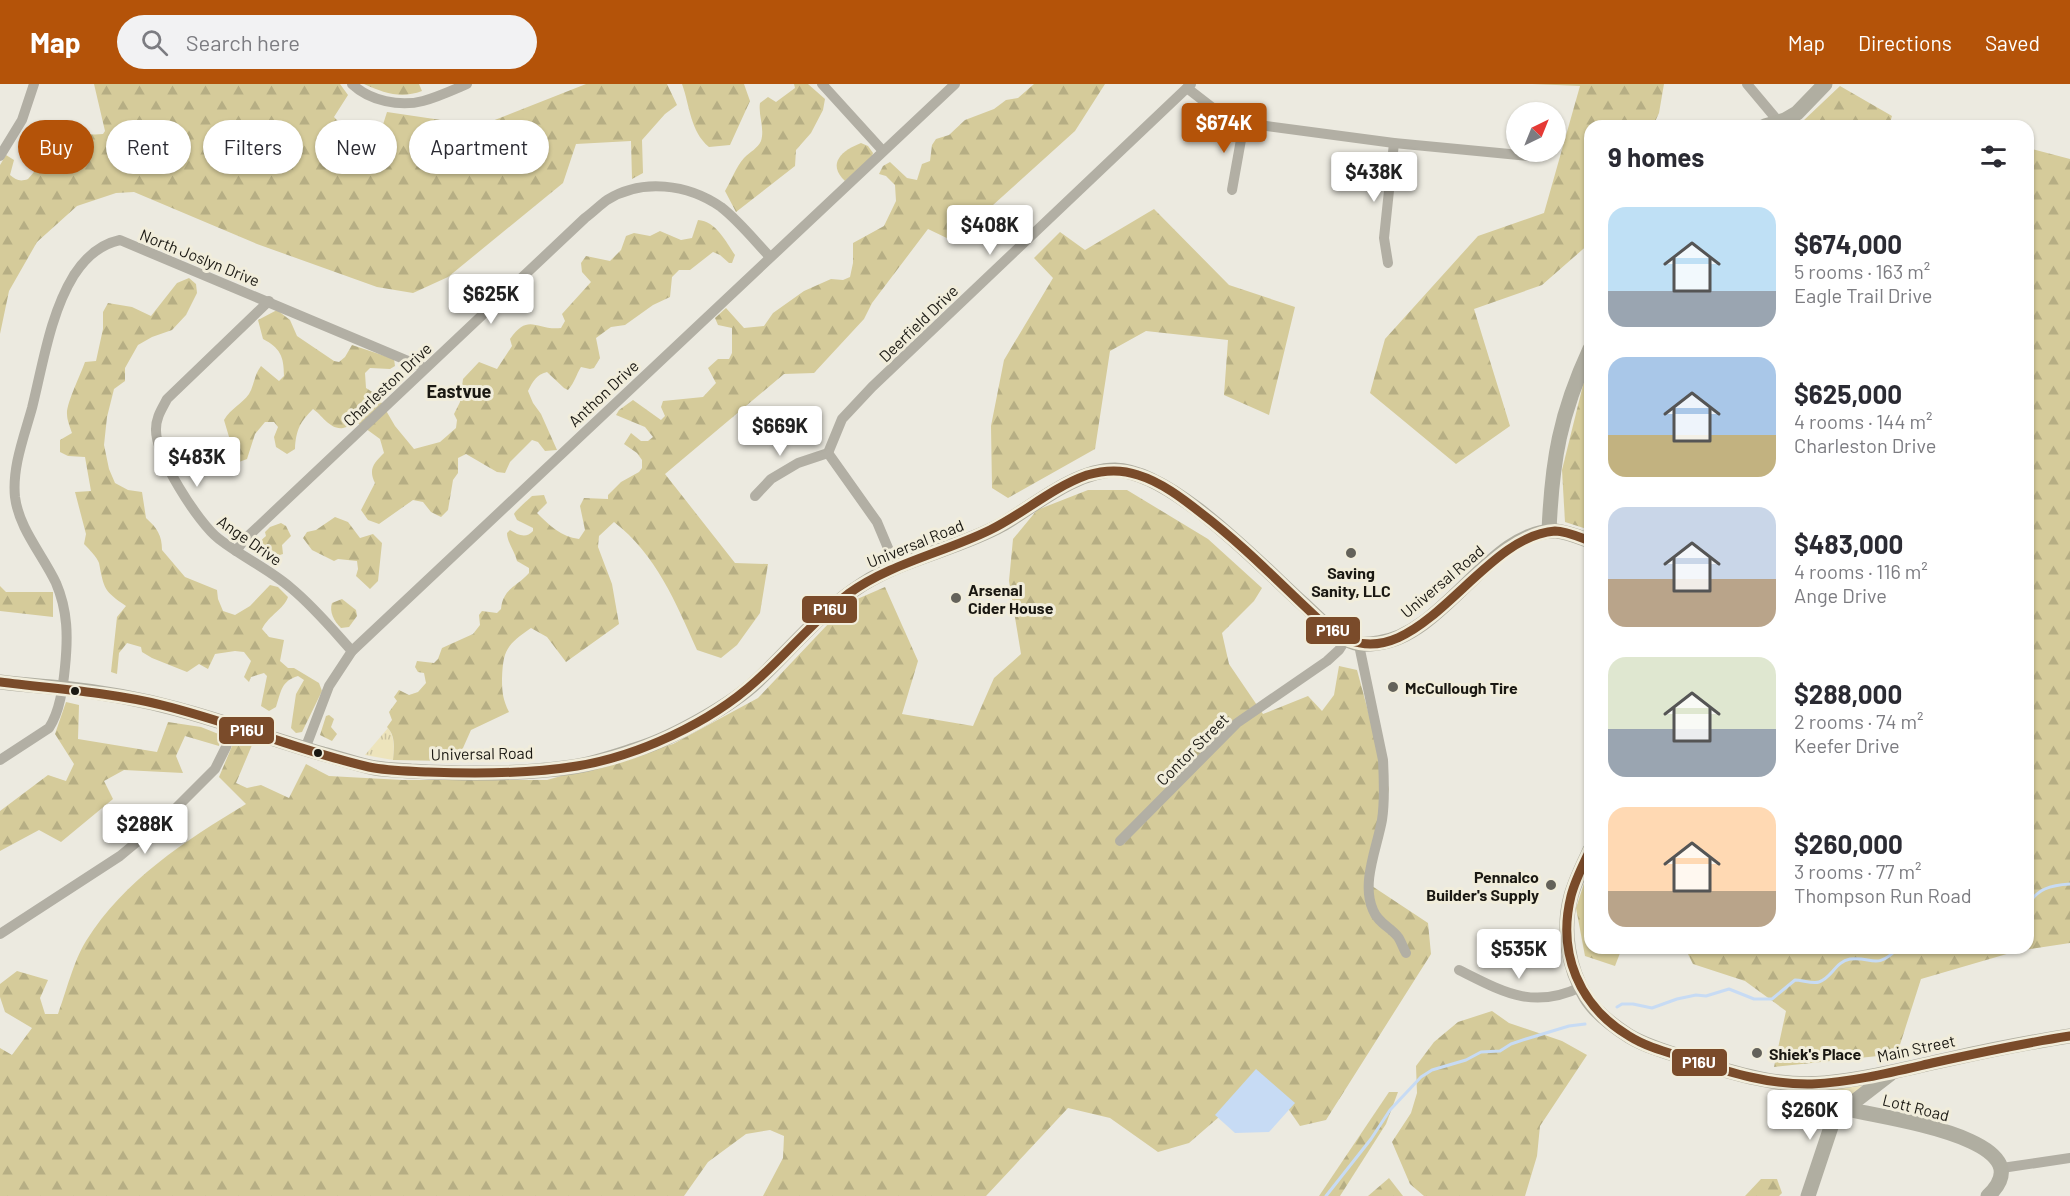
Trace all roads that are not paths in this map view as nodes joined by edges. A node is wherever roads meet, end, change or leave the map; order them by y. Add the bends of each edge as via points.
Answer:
1 (34, 84) edge
2 (352, 84) edge
3 (467, 84) edge
4 (822, 84) edge
5 (955, 84) edge
6 (1747, 84) edge
7 (1825, 84) edge
8 (1189, 86) edge
9 (1770, 120) edge
10 (1785, 120) edge
11 (1244, 123) junction
12 (1394, 143) junction
13 (883, 152) junction
14 (1506, 154) edge
15 (0, 156) edge
16 (1232, 190) dead end
17 (770, 257) junction
18 (1388, 262) dead end
19 (269, 301) junction
20 (1584, 363) edge
21 (425, 368) junction
22 (828, 453) junction
23 (755, 496) dead end
24 (1549, 531) junction
25 (1584, 539) edge
26 (236, 551) junction
27 (896, 567) junction
28 (1352, 642) junction
29 (352, 651) junction
30 (0, 682) edge
31 (63, 688) junction
32 (234, 725) junction
33 (305, 748) junction
34 (0, 760) edge
35 (1120, 841) dead end
36 (1584, 864) edge
37 (0, 934) edge
38 (1406, 953) dead end
39 (1458, 970) dead end
40 (1581, 987) junction
41 (2070, 1036) edge
42 (1891, 1073) junction
43 (1780, 1084) junction
44 (1846, 1108) junction
45 (2070, 1158) edge
46 (2002, 1168) junction
47 (1808, 1196) edge
48 (1988, 1196) edge

1 - 15 street via 22,120
2 - 3 street via 373,98 412,103
4 - 13 street
5 - 13 street, Anthon Drive
6 - 9 street
7 - 10 street
8 - 11 street via 1218,112
8 - 22 street, Deerfield Drive via 873,387 842,419
11 - 12 street
11 - 16 street
12 - 14 street
12 - 18 street via 1384,238
13 - 17 street, Anthon Drive
17 - 21 street, Charleston Drive via 722,208 698,194 669,186 632,189 608,200 585,218
17 - 29 street, Anthon Drive
19 - 21 street, North Joslyn Drive
19 - 26 street, Ange Drive via 167,399 156,427 164,458 202,523
19 - 31 street, North Joslyn Drive via 120,240 101,247 71,281 56,315 18,463 15,491 29,536 63,601 68,640
20 - 24 street via 1559,433
21 - 26 street, Charleston Drive
22 - 23 street via 798,463 771,479
22 - 27 street via 877,522
24 - 25 street
24 - 28 street, Universal Road via 1518,542 1405,636
26 - 29 street, Ange Drive via 290,587
27 - 28 street, Universal Road via 967,542 1097,472 1136,473 1160,484 1215,523 1321,621
27 - 33 street, Universal Road via 838,602 733,700 647,746 576,766 509,773 373,768
28 - 35 street, Contor Street via 1237,723
28 - 38 street via 1383,760 1382,818 1369,884 1370,899 1380,923 1397,936
29 - 33 street, Anthon Drive via 330,684
30 - 31 street, Universal Road
31 - 32 street, Universal Road via 140,700
31 - 34 street, North Joslyn Drive via 48,728
32 - 33 street, Universal Road
32 - 37 street via 215,769 159,824 120,856
36 - 40 street, Main Street via 1570,897 1567,924 1568,951
39 - 40 street via 1524,998 1557,996
40 - 43 street, Main Street via 1587,999 1630,1037 1738,1075
41 - 42 street, Main Street
42 - 43 street, Main Street via 1825,1083
42 - 44 street
43 - 44 street, Lott Road
44 - 46 street, Lott Road via 1973,1141 1988,1150
44 - 47 street via 1833,1121
45 - 46 street
46 - 48 street via 2002,1180

